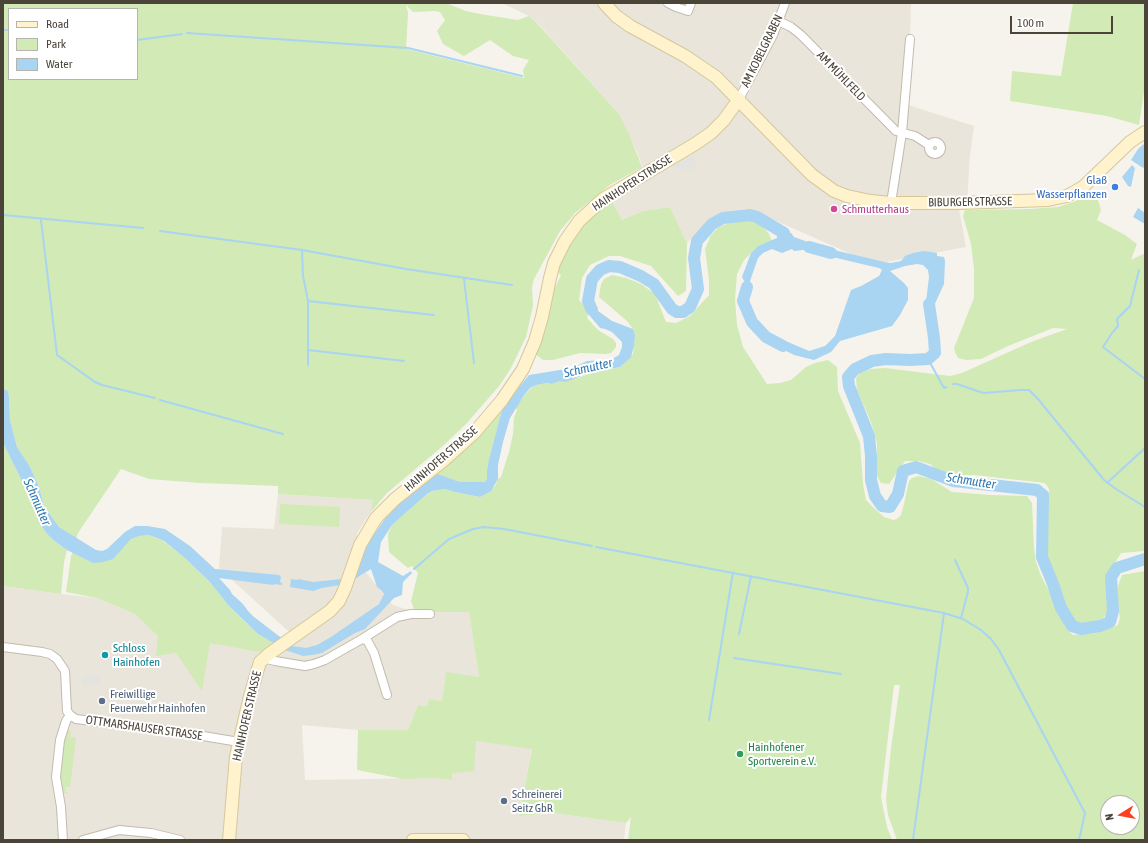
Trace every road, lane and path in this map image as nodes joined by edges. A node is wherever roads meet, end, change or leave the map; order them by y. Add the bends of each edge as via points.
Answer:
1 (604, 3) edge
2 (668, 3) edge
3 (691, 3) edge
4 (785, 3) edge
5 (778, 21) junction
6 (910, 39) dead end
7 (739, 99) junction
8 (1145, 132) edge
9 (902, 133) junction
10 (929, 144) dead end
11 (891, 203) junction
12 (430, 614) dead end
13 (362, 639) junction
14 (3, 647) edge
15 (266, 656) junction
16 (386, 695) dead end
17 (70, 715) junction
18 (239, 742) junction
19 (135, 836) edge
20 (64, 840) edge
21 (83, 840) edge
22 (180, 840) edge
23 (229, 840) edge
24 (413, 840) edge
25 (463, 840) edge

1 - 7 street, BIBURGER STRASSE via 630,26 702,67
2 - 3 street via 688,11
4 - 5 street, AM KOBELGRABEN
5 - 7 street, AM KOBELGRABEN
5 - 9 street, AM MÜHLFELD via 801,35 893,128
6 - 9 street
7 - 11 street, BIBURGER STRASSE via 825,186 847,196
7 - 15 street, HAINHOFER STRASSE via 711,133 603,200 576,224 554,263 535,341 523,369 502,400 474,433 376,518 360,545 339,601 330,611
8 - 11 street, BIBURGER STRASSE via 1130,142 1083,187 1067,196 1022,202
9 - 10 street, AM MÜHLFELD via 916,136
9 - 11 street
12 - 13 street via 397,617
13 - 15 street via 325,660 305,666 275,662
13 - 16 street via 367,640 374,653
14 - 17 street, OTTMARSHAUSER STRASSE via 42,652 57,659 65,671 67,711
15 - 18 street, HAINHOFER STRASSE via 257,668
17 - 18 street, OTTMARSHAUSER STRASSE via 76,719
17 - 20 street via 60,740 56,777
18 - 23 street, HAINHOFER STRASSE
19 - 21 street via 119,830
19 - 22 street via 151,833
24 - 25 street

